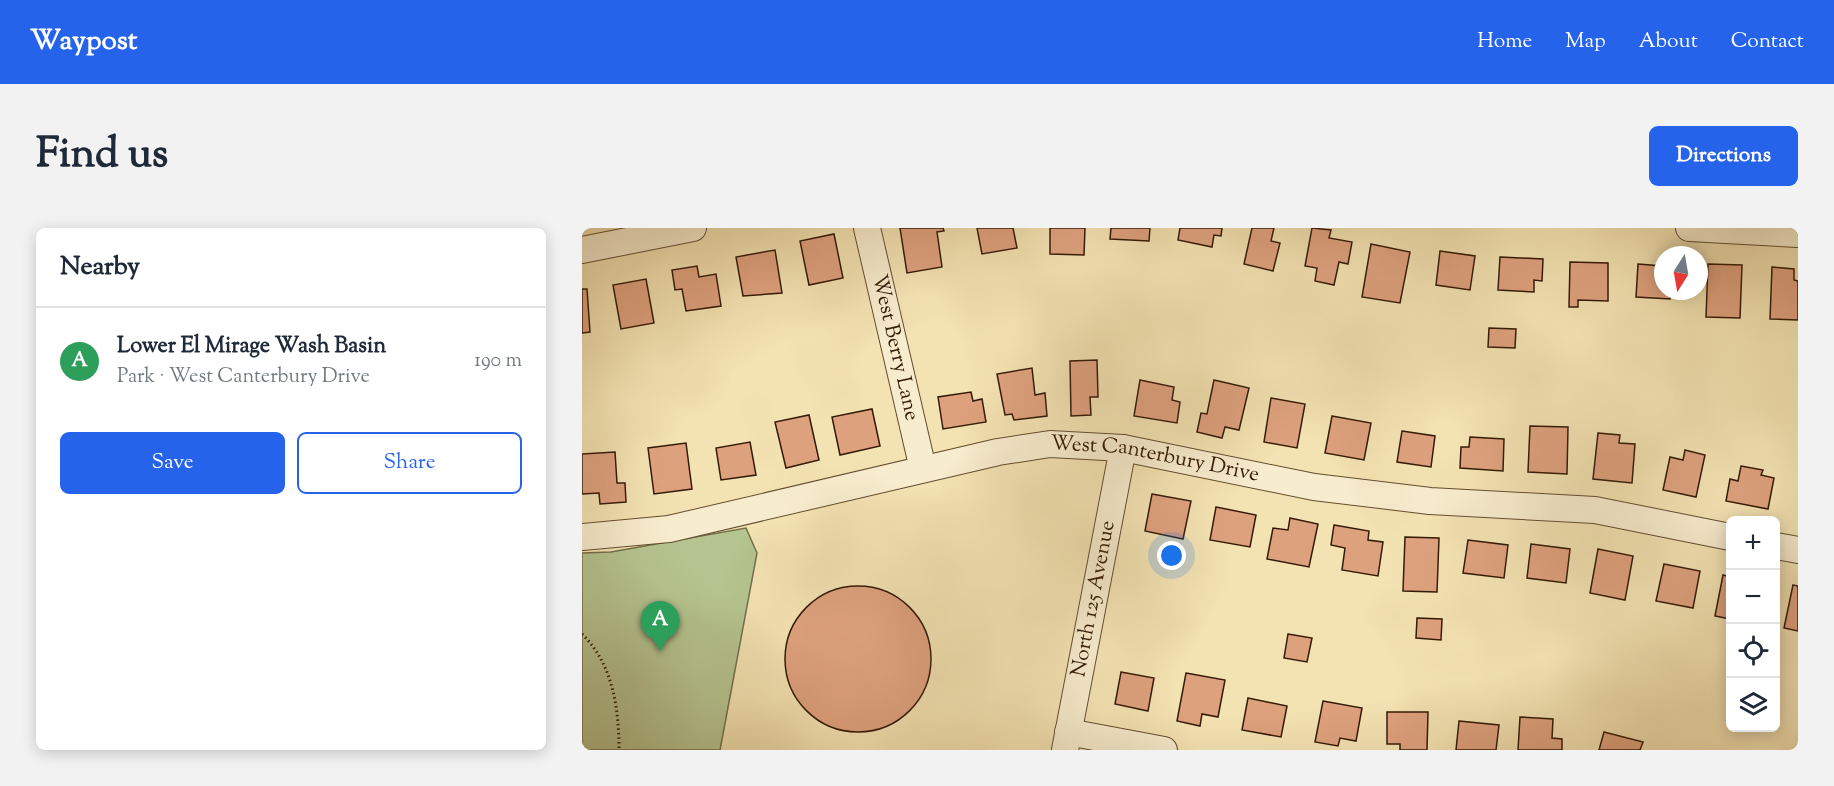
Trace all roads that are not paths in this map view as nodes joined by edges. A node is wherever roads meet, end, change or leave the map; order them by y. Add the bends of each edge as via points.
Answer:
1 (693, 228) edge
2 (867, 228) edge
3 (1689, 228) edge
4 (1798, 234) edge
5 (582, 250) edge
6 (1123, 448) junction
7 (923, 468) junction
8 (1726, 536) edge
9 (582, 537) edge
10 (1780, 547) edge
11 (1798, 550) edge
12 (1066, 741) edge
13 (1164, 750) edge

1 - 5 street
2 - 7 street, West Berry Lane
3 - 4 street
6 - 7 street, West Canterbury Drive via 1050,444
6 - 8 street, West Canterbury Drive via 1314,487 1430,501 1595,510
6 - 12 street, North 125 Avenue
7 - 9 street, West Canterbury Drive via 669,529
10 - 11 street
12 - 13 street

